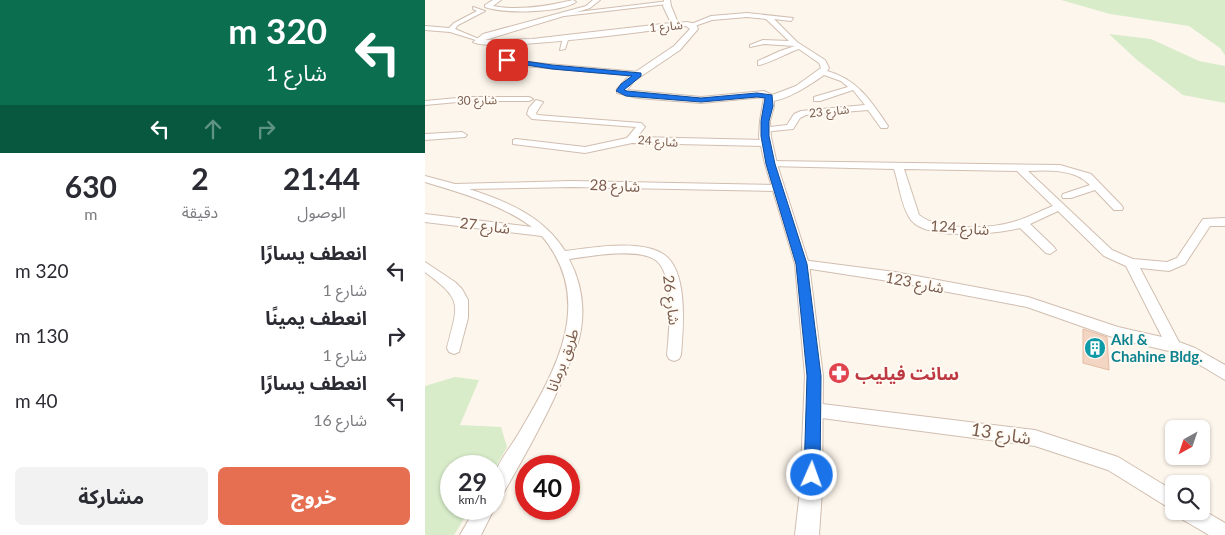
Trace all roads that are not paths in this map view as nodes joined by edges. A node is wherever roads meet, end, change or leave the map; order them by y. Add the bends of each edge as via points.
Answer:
1 (498, 0) edge
2 (582, 0) edge
3 (597, 0) edge
4 (667, 1) edge
5 (558, 3) edge
6 (475, 8) dead end
7 (564, 14) junction
8 (769, 18) junction
9 (791, 19) dead end
10 (675, 24) junction
11 (692, 25) junction
12 (425, 28) edge
13 (451, 30) junction
14 (567, 38) junction
15 (477, 40) junction
16 (492, 43) junction
17 (798, 45) junction
18 (752, 46) dead end
19 (562, 49) dead end
20 (761, 63) dead end
21 (823, 72) junction
22 (639, 74) junction
23 (855, 87) junction
24 (529, 99) dead end
25 (769, 99) junction
26 (817, 99) dead end
27 (539, 102) dead end
28 (425, 103) edge
29 (870, 106) junction
30 (884, 126) dead end
31 (462, 135) dead end
32 (765, 136) junction
33 (425, 137) edge
34 (633, 140) junction
35 (516, 142) dead end
36 (771, 164) junction
37 (898, 165) junction
38 (1020, 168) junction
39 (425, 179) edge
40 (451, 186) junction
41 (1097, 186) junction
42 (779, 188) junction
43 (1067, 196) dead end
44 (1059, 207) junction
45 (1118, 208) dead end
46 (425, 218) edge
47 (1225, 222) edge
48 (1022, 223) junction
49 (545, 232) junction
50 (1050, 250) dead end
51 (562, 255) junction
52 (1131, 263) junction
53 (801, 264) junction
54 (425, 266) edge
55 (1174, 346) junction
56 (454, 348) dead end
57 (675, 355) dead end
58 (1225, 373) edge
59 (814, 410) junction
60 (505, 474) edge
61 (1165, 496) edge
62 (479, 520) edge
63 (1201, 520) edge
64 (1225, 533) edge
65 (470, 535) edge
66 (807, 535) edge

1 - 5 street via 487,6 496,9
2 - 5 street
3 - 7 street via 588,7
4 - 7 street
4 - 10 street
6 - 13 street via 481,11
7 - 15 street
8 - 9 street
8 - 11 street via 750,15 711,18
8 - 17 street
10 - 11 street, شارع 1
10 - 14 street, شارع 1
11 - 22 street, شارع 1 via 694,28 677,48
12 - 13 street
13 - 15 street
14 - 16 street, شارع 1
14 - 19 street
15 - 16 street, شارع 1
16 - 22 street via 496,55 516,62
17 - 18 street via 763,42
17 - 20 street
17 - 21 street via 822,62
21 - 23 street via 841,77
21 - 25 street via 799,88
22 - 25 street, شارع 1 via 620,91 701,100 764,94
23 - 26 street
23 - 29 street
24 - 28 street, شارع 30
25 - 32 street
27 - 34 street, شارع 24 via 531,112 535,117 638,125 641,127 631,138
29 - 30 street
29 - 32 street, شارع 23 via 804,113 797,116 790,127
31 - 33 street
32 - 34 street, شارع 24
32 - 36 street
34 - 35 street via 585,150
36 - 37 street
36 - 42 street
37 - 38 street
37 - 48 street, شارع 124 via 914,217 927,226 996,230
38 - 41 street via 1066,168 1087,176
38 - 44 street
39 - 40 street, طريق برمانا
40 - 42 street, شارع 28 via 571,184
40 - 49 street, طريق برمانا via 500,205
41 - 43 street
41 - 45 street
42 - 53 street
44 - 48 street, شارع 124
44 - 52 street via 1108,253
46 - 49 street, شارع 27
47 - 52 street via 1207,222 1176,266
48 - 50 street
49 - 51 street, طريق برمانا
51 - 57 street, شارع 26 via 618,250 659,256 670,272 676,301
51 - 60 street, طريق برمانا via 576,299 575,324 569,348 547,400
52 - 55 street
53 - 55 street, شارع 123 via 895,277 1028,302 1117,333
53 - 59 street via 814,376
54 - 56 street via 452,285 462,299
55 - 58 street
59 - 61 street, شارع 13 via 1035,438 1112,463
59 - 66 street
62 - 65 street
63 - 64 street

